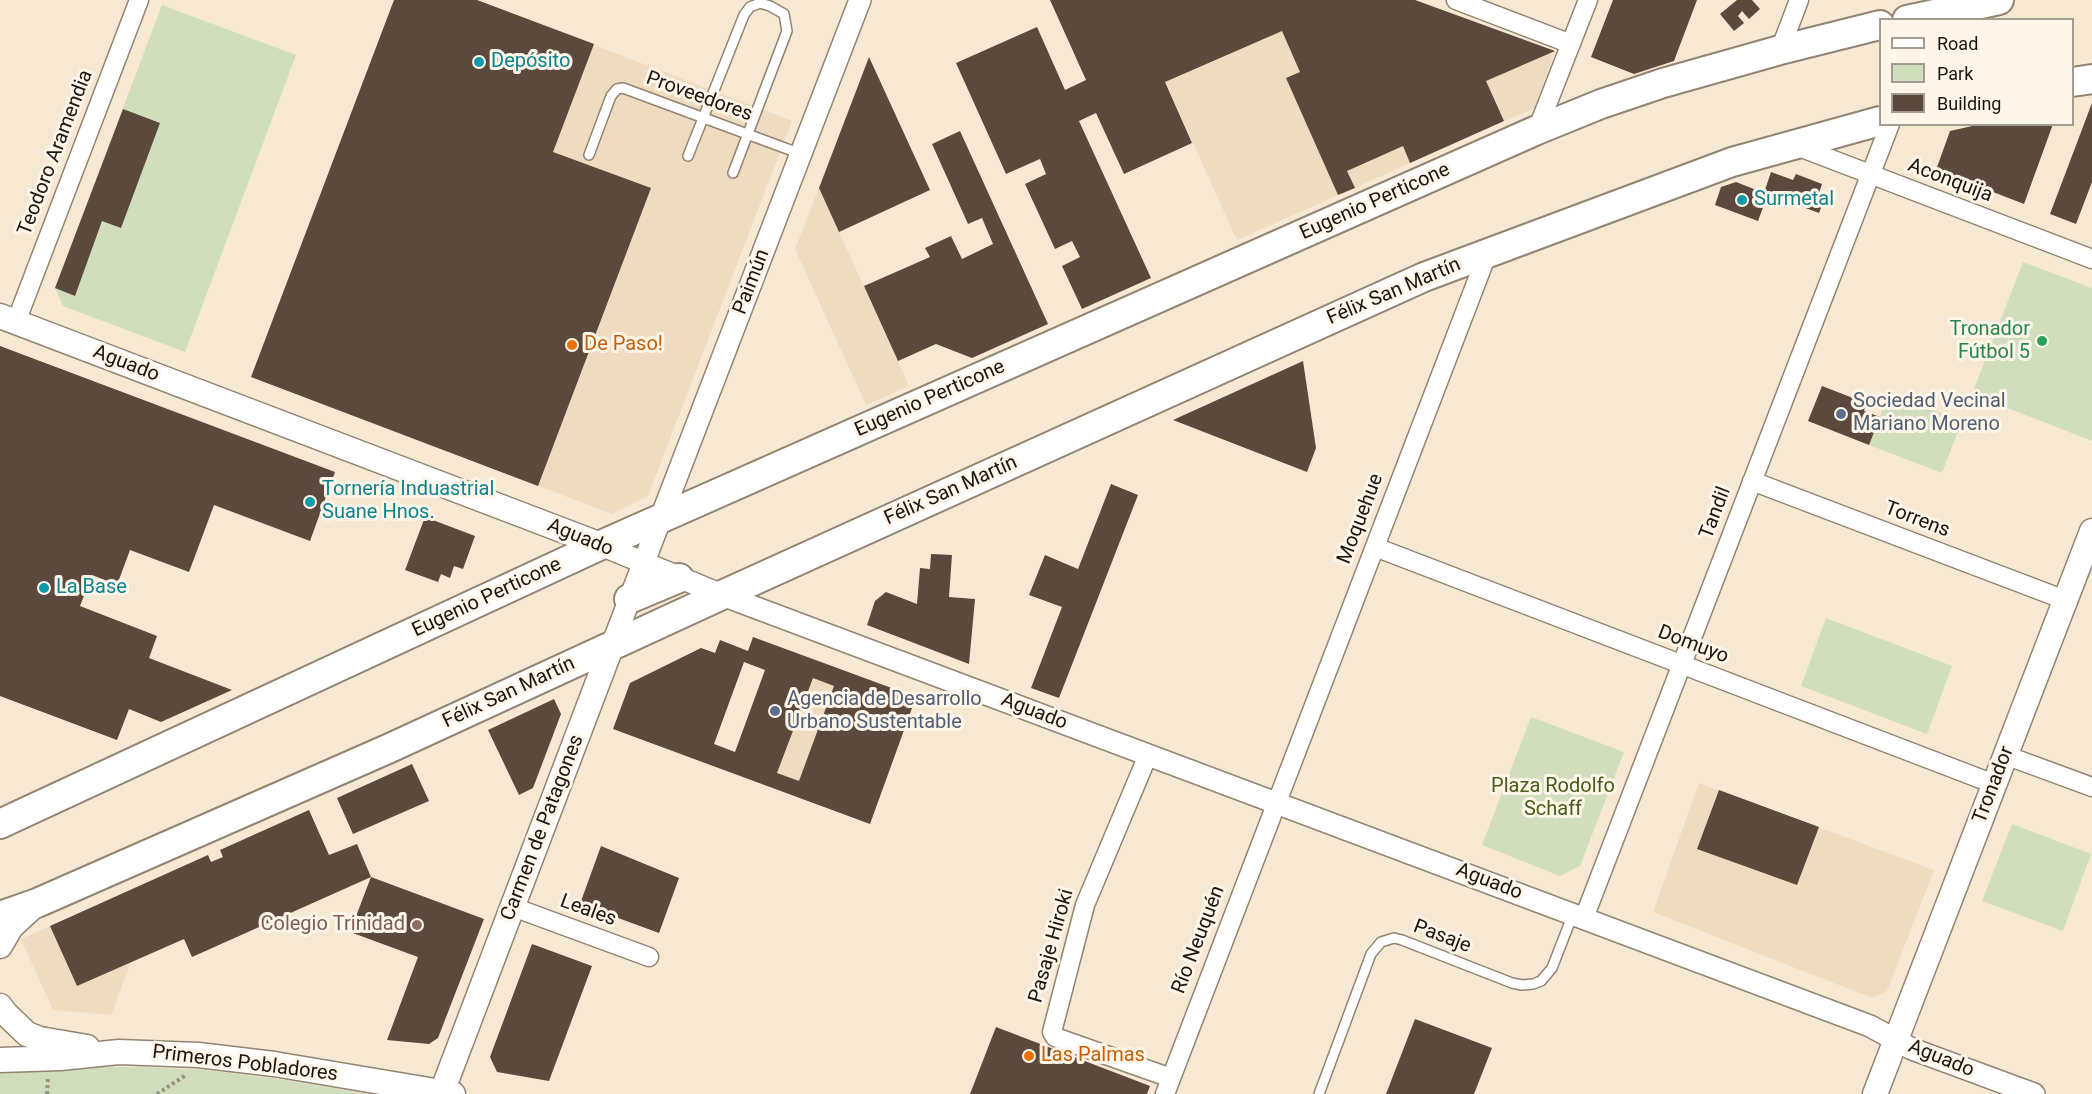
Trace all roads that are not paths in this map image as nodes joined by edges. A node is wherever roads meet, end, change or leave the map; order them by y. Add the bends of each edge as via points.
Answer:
1 (138, 0) edge
2 (860, 0) edge
3 (1456, 0) edge
4 (1588, 0) edge
5 (1799, 0) edge
6 (1999, 0) edge
7 (1916, 18) edge
8 (1879, 26) edge
9 (1571, 44) junction
10 (1780, 50) junction
11 (2092, 79) edge
12 (2074, 82) edge
13 (703, 118) junction
14 (1879, 122) edge
15 (1889, 126) edge
16 (1537, 130) junction
17 (748, 134) junction
18 (1792, 144) junction
19 (801, 154) junction
20 (589, 155) dead end
21 (688, 156) dead end
22 (733, 173) dead end
23 (1871, 175) junction
24 (1488, 252) junction
25 (2092, 260) edge
26 (8, 319) edge
27 (1752, 481) junction
28 (660, 519) junction
29 (2092, 531) edge
30 (601, 545) junction
31 (1375, 547) junction
32 (643, 564) junction
33 (679, 578) junction
34 (722, 595) junction
35 (629, 599) junction
36 (2065, 600) junction
37 (612, 645) junction
38 (1682, 664) junction
39 (1148, 755) junction
40 (2006, 755) junction
41 (1994, 784) junction
42 (2092, 787) edge
43 (1276, 802) junction
44 (0, 824) edge
45 (37, 903) junction
46 (513, 907) junction
47 (0, 916) edge
48 (1579, 916) junction
49 (0, 946) edge
50 (649, 957) dead end
51 (0, 1006) edge
52 (1896, 1040) junction
53 (119, 1052) junction
54 (0, 1060) edge
55 (1168, 1086) edge
56 (448, 1093) edge
57 (1319, 1094) edge
58 (1875, 1094) edge
59 (2034, 1094) edge

1 - 26 street, Teodoro Aramendia
2 - 19 street, Paimún
3 - 9 street
4 - 9 street
5 - 10 street
6 - 7 highway
8 - 10 highway, Eugenio Perticone
9 - 16 street
10 - 16 highway, Eugenio Perticone via 1663,83
11 - 12 highway
13 - 17 lane, Proveedores
13 - 17 lane via 744,15 760,3 770,6 784,14 787,31
13 - 20 lane, Proveedores via 628,89 617,89
13 - 21 lane
14 - 18 highway, Félix San Martín
15 - 23 street, Tandil
16 - 28 highway, Eugenio Perticone
17 - 19 lane, Proveedores
17 - 22 lane
18 - 23 street, Aconquija
18 - 24 highway, Félix San Martín via 1698,174
19 - 28 street, Paimún
23 - 25 street, Aconquija
23 - 27 street, Tandil
24 - 31 street, Moquehue
24 - 34 highway, Félix San Martín via 1424,277
26 - 30 main road, Aguado
27 - 36 street, Torrens
27 - 38 street, Tandil
28 - 30 highway, Eugenio Perticone
28 - 32 street, Paimún
29 - 36 main road, Tronador
30 - 32 street, Aguado
30 - 44 highway, Eugenio Perticone
31 - 38 street, Domuyo
31 - 43 street, Moquehue
32 - 33 street, Aguado
32 - 35 street, Carmen de Patagones
33 - 34 street, Aguado
33 - 35 highway
34 - 37 highway, Félix San Martín
34 - 39 street, Aguado
35 - 37 street, Carmen de Patagones
36 - 40 main road, Tronador
37 - 45 highway, Félix San Martín via 390,748
37 - 46 main road, Carmen de Patagones
38 - 41 street, Domuyo
38 - 48 street, Tandil
39 - 43 street, Aguado
39 - 55 street, Pasaje Hiroki via 1085,905 1052,1032 1055,1037
40 - 41 main road, Tronador
40 - 42 street
41 - 52 main road, Tronador
43 - 48 street, Aguado
43 - 55 street, Río Neuquén
45 - 47 highway, Félix San Martín
45 - 49 main road, Félix San Martín via 11,927
46 - 50 street, Leales
46 - 56 main road, Carmen de Patagones
48 - 52 street, Aguado via 1870,1026
48 - 57 lane, Pasaje via 1552,968 1533,984 1512,983 1402,940 1381,942 1371,954
51 - 53 main road via 27,1034
52 - 58 main road, Tronador
52 - 59 street, Aguado
53 - 54 main road, Primeros Pobladores
53 - 56 main road, Primeros Pobladores via 198,1054

